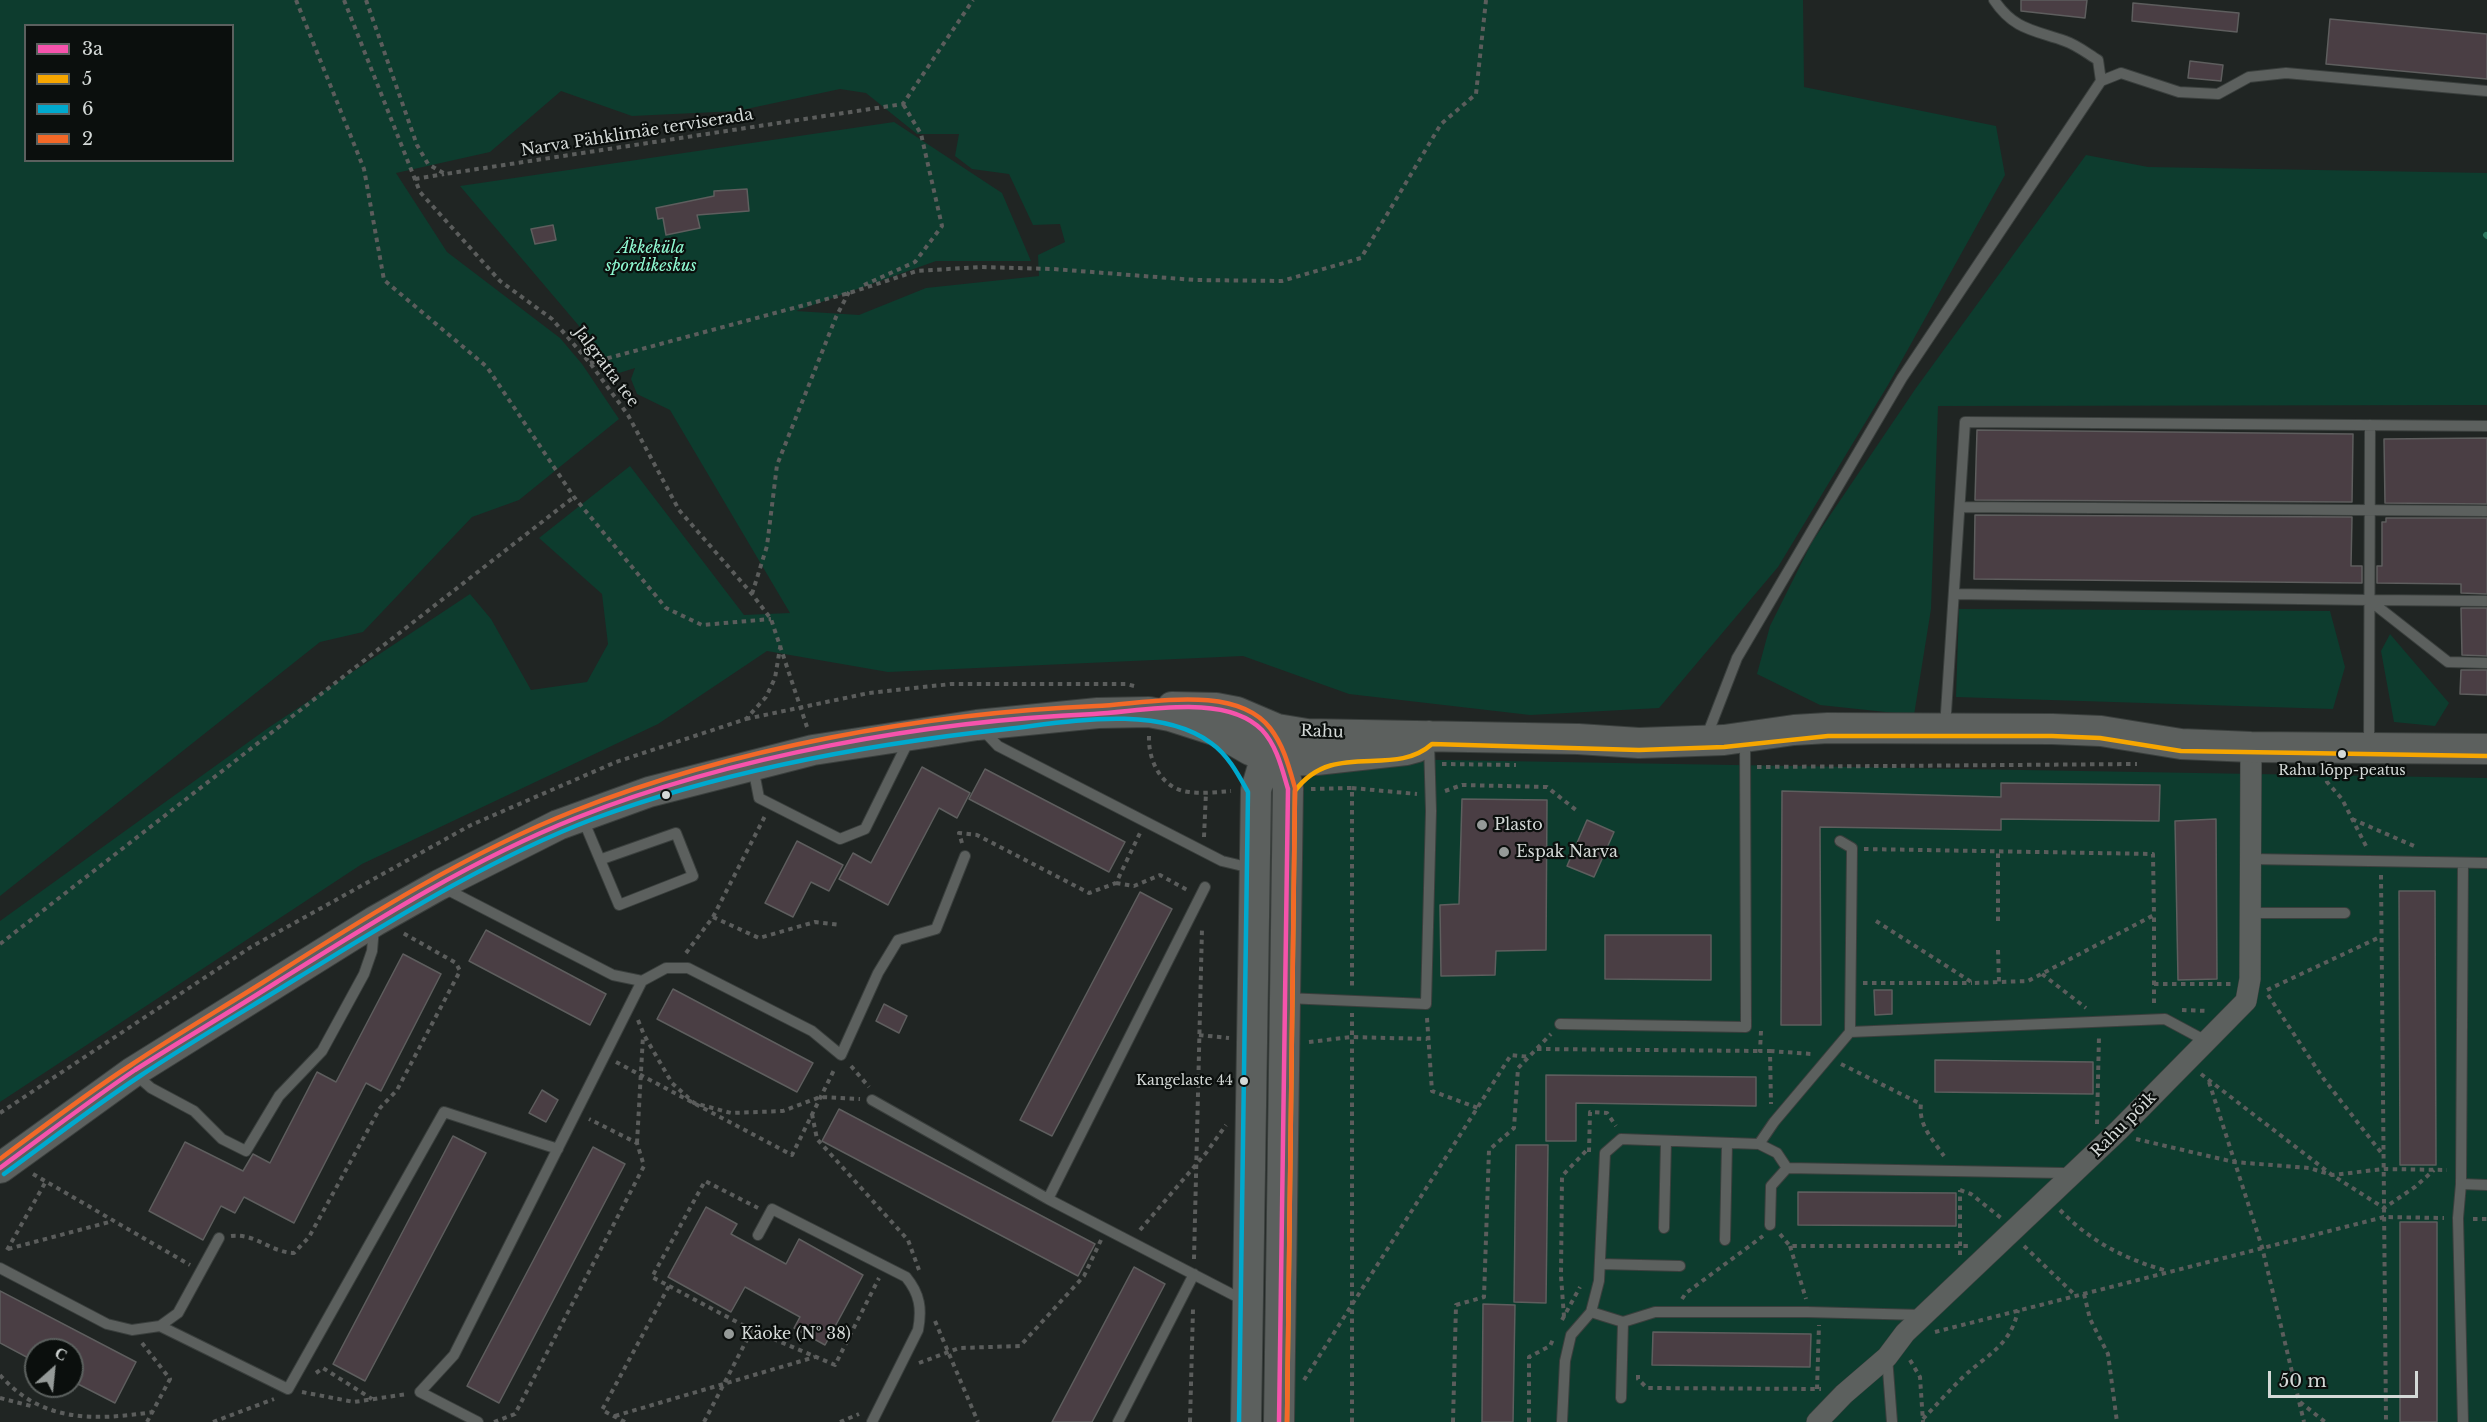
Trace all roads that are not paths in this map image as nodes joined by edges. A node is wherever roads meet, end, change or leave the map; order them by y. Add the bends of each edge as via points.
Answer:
1 (1994, 0) edge
2 (2101, 81) junction
3 (2487, 91) edge
4 (2370, 425) junction
5 (2487, 426) edge
6 (1960, 507) junction
7 (2370, 510) junction
8 (2487, 511) edge
9 (1954, 594) junction
10 (2369, 600) junction
11 (2487, 601) edge
12 (2487, 663) edge
13 (1149, 712) junction
14 (1252, 719) junction
15 (977, 724) junction
16 (1201, 726) junction
17 (1944, 728) junction
18 (913, 733) junction
19 (1744, 737) junction
20 (1704, 741) junction
21 (1312, 747) junction
22 (2251, 747) junction
23 (2369, 748) junction
24 (2487, 749) edge
25 (1429, 750) junction
26 (1275, 757) junction
27 (753, 764) junction
28 (1288, 789) junction
29 (1256, 790) junction
30 (581, 817) junction
31 (1840, 841) dead end
32 (965, 856) road end
33 (602, 859) junction
34 (2251, 859) junction
35 (2463, 862) junction
36 (2487, 863) edge
37 (1256, 870) junction
38 (439, 885) junction
39 (1203, 892) road end
40 (2250, 913) junction
41 (2344, 913) dead end
42 (388, 927) junction
43 (642, 981) junction
44 (1286, 998) junction
45 (1560, 1024) road end
46 (1850, 1032) junction
47 (2206, 1041) junction
48 (133, 1072) junction
49 (872, 1100) road end
50 (1666, 1141) junction
51 (1727, 1143) junction
52 (1759, 1144) junction
53 (558, 1149) junction
54 (0, 1168) edge
55 (1787, 1168) junction
56 (2071, 1177) junction
57 (2461, 1184) junction
58 (2487, 1185) edge
59 (1048, 1198) junction
60 (1775, 1224) road end
61 (1664, 1228) dead end
62 (758, 1234) dead end
63 (219, 1238) road end
64 (1725, 1240) dead end
65 (1600, 1264) junction
66 (1680, 1266) dead end
67 (0, 1268) edge
68 (1194, 1274) junction
69 (1248, 1302) junction
70 (1591, 1312) junction
71 (1926, 1315) junction
72 (1623, 1322) junction
73 (160, 1326) junction
74 (1897, 1343) junction
75 (1621, 1398) dead end
76 (478, 1422) edge
77 (872, 1422) edge
78 (1118, 1422) edge
79 (1246, 1422) edge
80 (1279, 1422) edge
81 (1562, 1422) edge
82 (1817, 1422) edge
83 (1892, 1422) edge
84 (2463, 1422) edge

1 - 2 lane via 2005,16 2032,32 2068,42 2098,60
2 - 3 lane via 2121,73 2179,92 2218,94 2249,77 2286,73
2 - 20 lane via 1902,378 1737,658
4 - 5 lane
4 - 6 lane via 1965,422
4 - 7 lane
6 - 7 lane
6 - 9 lane
7 - 8 lane
7 - 10 lane
9 - 10 lane
9 - 17 lane
10 - 11 lane
10 - 12 lane via 2448,662
10 - 23 lane
13 - 14 main road, Rahu via 1189,706 1237,712
13 - 15 main road, Rahu
13 - 16 main road, Rahu
14 - 21 main road, Rahu
14 - 26 main road
15 - 18 main road, Rahu
15 - 37 lane via 998,746 1222,861
16 - 26 main road, Rahu via 1250,750
16 - 29 main road via 1240,760
17 - 19 main road via 1794,729
17 - 22 main road via 2102,731 2181,744
18 - 27 main road, Rahu
18 - 27 lane via 865,829 840,839 759,798
19 - 20 main road
19 - 45 lane via 1746,1027
20 - 25 main road via 1639,743 1578,739
21 - 25 main road, Rahu
21 - 26 main road, Rahu
21 - 28 main road
22 - 23 main road
22 - 34 street, Rahu põik
23 - 24 main road
25 - 44 lane via 1426,1004
26 - 28 main road
26 - 29 main road via 1259,777
27 - 30 main road, Rahu via 649,792
28 - 44 main road
29 - 37 main road
30 - 33 lane
30 - 38 main road, Rahu
31 - 46 lane via 1852,848
32 - 43 lane via 936,929 898,940 878,973 841,1055 812,1031 688,968 666,968
33 - 33 lane via 619,905 693,876 676,833
34 - 35 lane
34 - 40 street, Rahu põik
35 - 36 lane
35 - 57 lane
37 - 69 main road
38 - 42 main road, Rahu
38 - 43 lane via 613,975
39 - 59 lane
40 - 41 lane
40 - 47 street, Rahu põik via 2250,986 2246,1001
42 - 48 main road, Rahu
42 - 48 lane via 322,1051 279,1096 246,1151 222,1139 194,1111 151,1088
43 - 53 lane
44 - 80 main road
46 - 47 lane via 2165,1019
46 - 52 lane
47 - 56 street, Rahu põik
48 - 54 main road, Rahu
49 - 59 lane
50 - 51 lane
50 - 61 lane
50 - 65 lane via 1621,1139 1605,1153
51 - 52 lane
51 - 64 lane
52 - 55 lane via 1777,1153
53 - 73 lane via 444,1112 288,1389
53 - 76 lane via 454,1355 420,1392
55 - 56 lane via 2063,1173
55 - 60 lane via 1771,1186
56 - 71 street, Rahu põik
57 - 58 lane
57 - 84 lane via 2458,1218
59 - 68 lane
62 - 77 lane via 772,1209 906,1277 915,1288 921,1315 918,1330
63 - 73 lane via 178,1313
65 - 66 lane
65 - 70 lane
67 - 73 lane via 107,1324 132,1330
68 - 69 lane
68 - 78 lane
69 - 79 main road
70 - 72 lane
70 - 81 lane via 1571,1335 1564,1361
71 - 72 lane via 1655,1312
71 - 74 street, Rahu põik
72 - 75 lane
74 - 82 street, Rahu põik
74 - 83 lane

